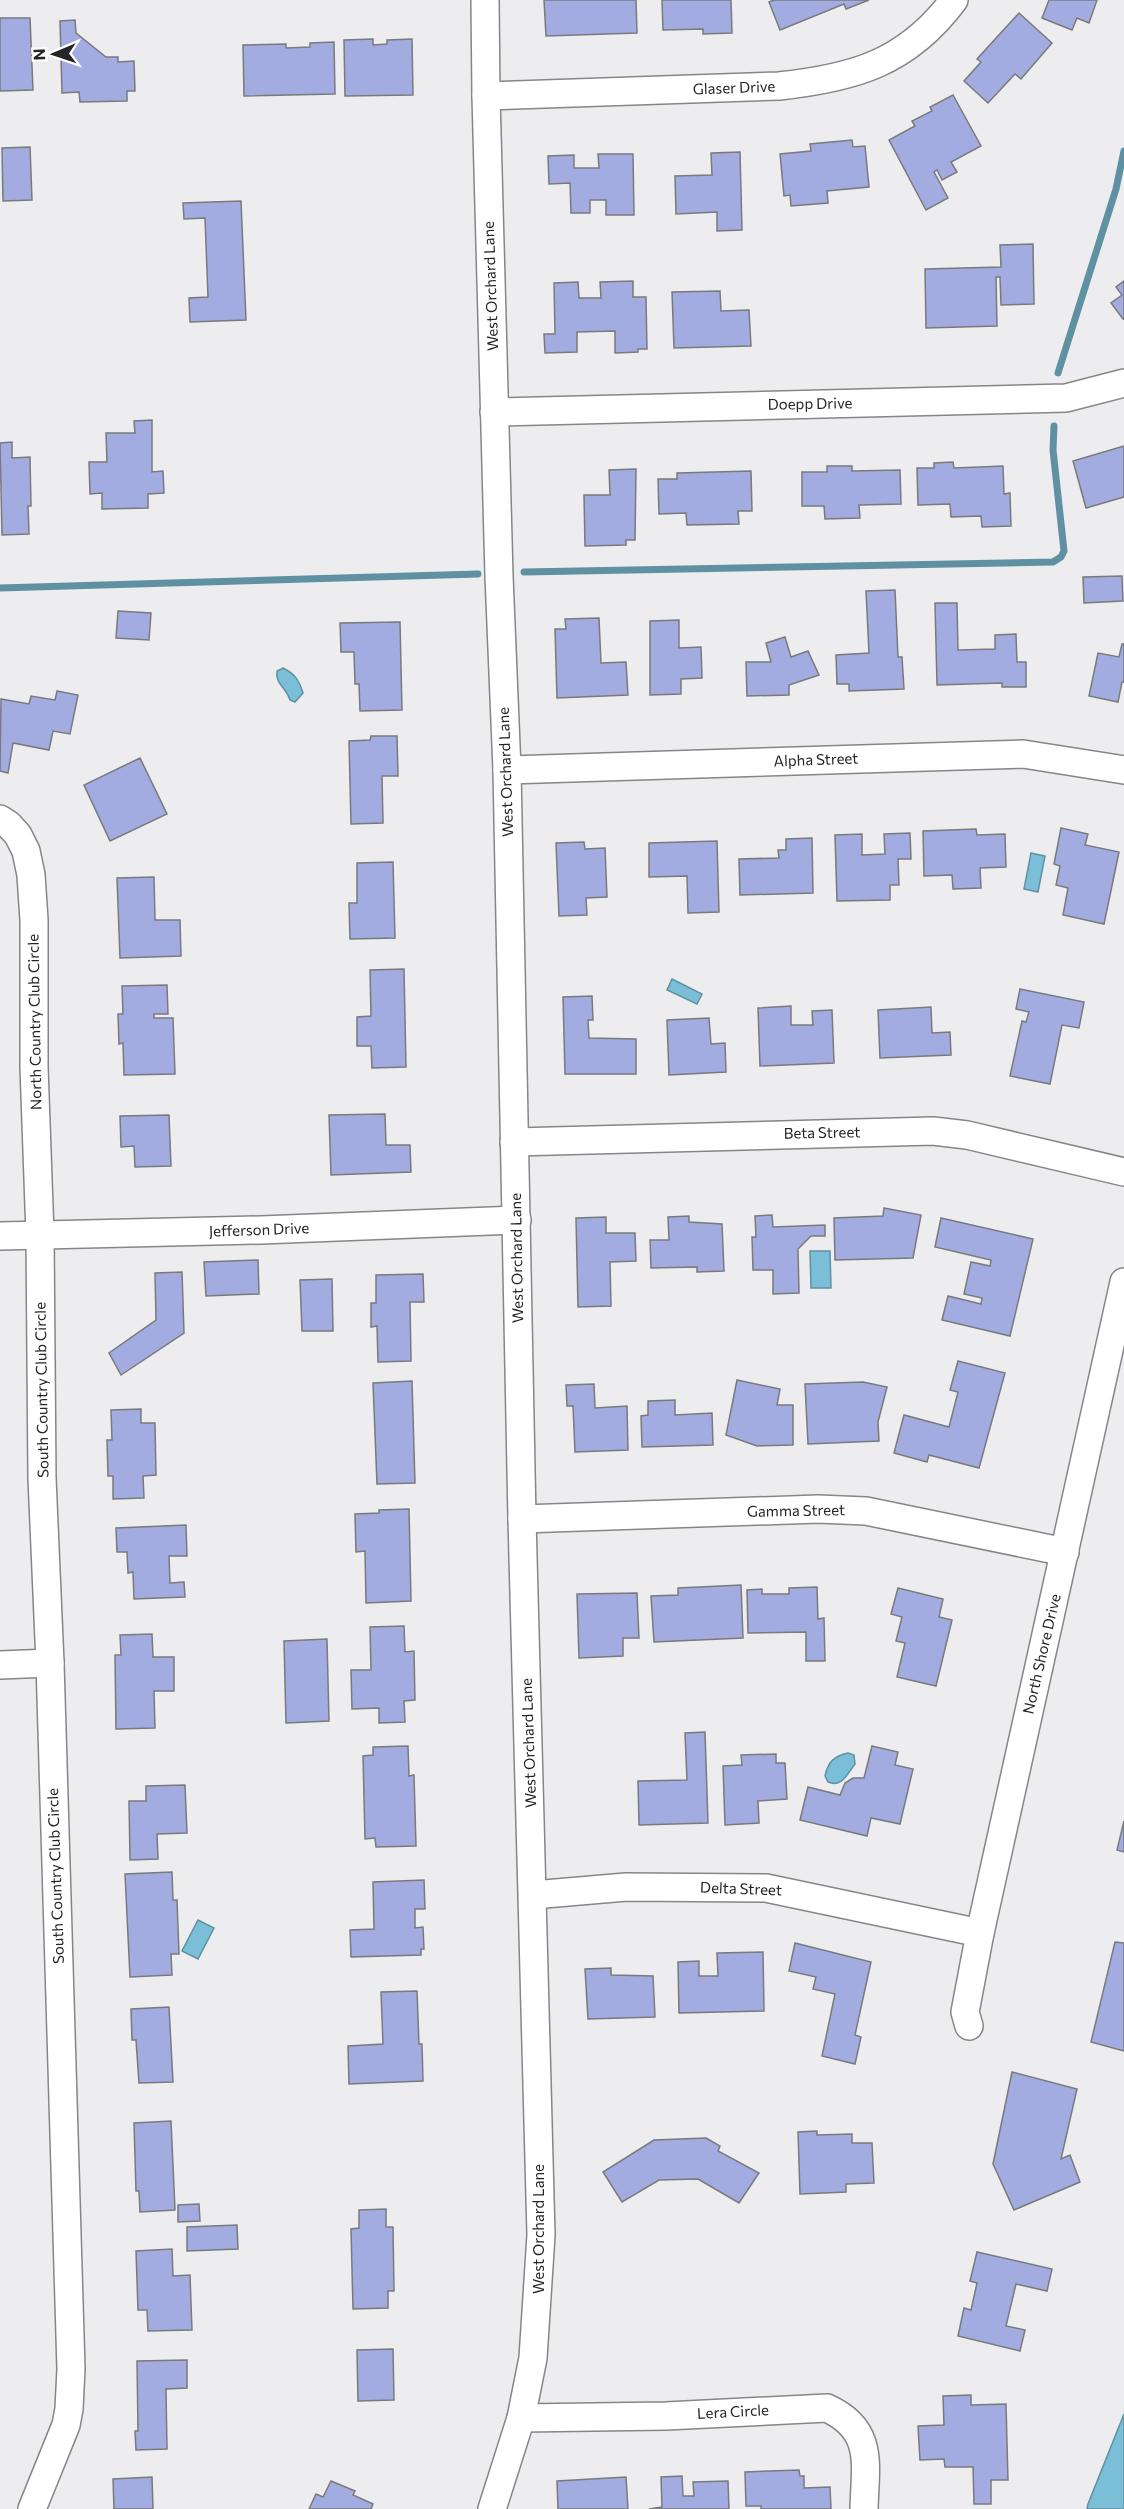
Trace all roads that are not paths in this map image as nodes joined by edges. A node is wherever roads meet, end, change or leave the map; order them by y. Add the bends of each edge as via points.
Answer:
1 (485, 0) edge
2 (954, 0) edge
3 (486, 96) junction
4 (1124, 383) edge
5 (494, 412) junction
6 (1124, 770) edge
7 (507, 771) junction
8 (0, 819) edge
9 (514, 1142) junction
10 (1124, 1173) edge
11 (517, 1220) junction
12 (40, 1235) junction
13 (0, 1236) edge
14 (1124, 1282) edge
15 (522, 1519) junction
16 (1065, 1552) junction
17 (50, 1663) junction
18 (0, 1665) edge
19 (533, 1895) junction
20 (980, 1933) junction
21 (969, 2026) dead end
22 (521, 2418) junction
23 (32, 2509) edge
24 (492, 2509) edge
25 (864, 2509) edge

1 - 3 street, West Orchard Lane
2 - 3 street, Glaser Drive via 917,41 857,73 816,82
3 - 5 street, West Orchard Lane
4 - 5 street, Doepp Drive via 1066,398
5 - 7 street, West Orchard Lane
6 - 7 street, Alpha Street via 1023,754
7 - 9 street, West Orchard Lane
8 - 12 street, North Country Club Circle via 18,835 31,875
9 - 10 street, Beta Street via 933,1131 967,1135
9 - 11 street, West Orchard Lane
11 - 12 street, Jefferson Drive
11 - 15 street, West Orchard Lane
12 - 13 street, Jefferson Drive
12 - 17 street, South Country Club Circle via 42,1478
14 - 16 street, North Shore Drive
15 - 16 street, Gamma Street via 818,1509 866,1511
15 - 19 street, West Orchard Lane
16 - 20 street, North Shore Drive
17 - 18 street
17 - 23 street, South Country Club Circle via 71,2369 66,2425
19 - 20 street, Delta Street via 626,1887 766,1888
19 - 22 street, West Orchard Lane via 541,2235 533,2358
20 - 21 street, North Shore Drive via 965,2012
22 - 24 street, West Orchard Lane
22 - 25 street, Lera Circle via 827,2408 842,2415 861,2436 866,2457

